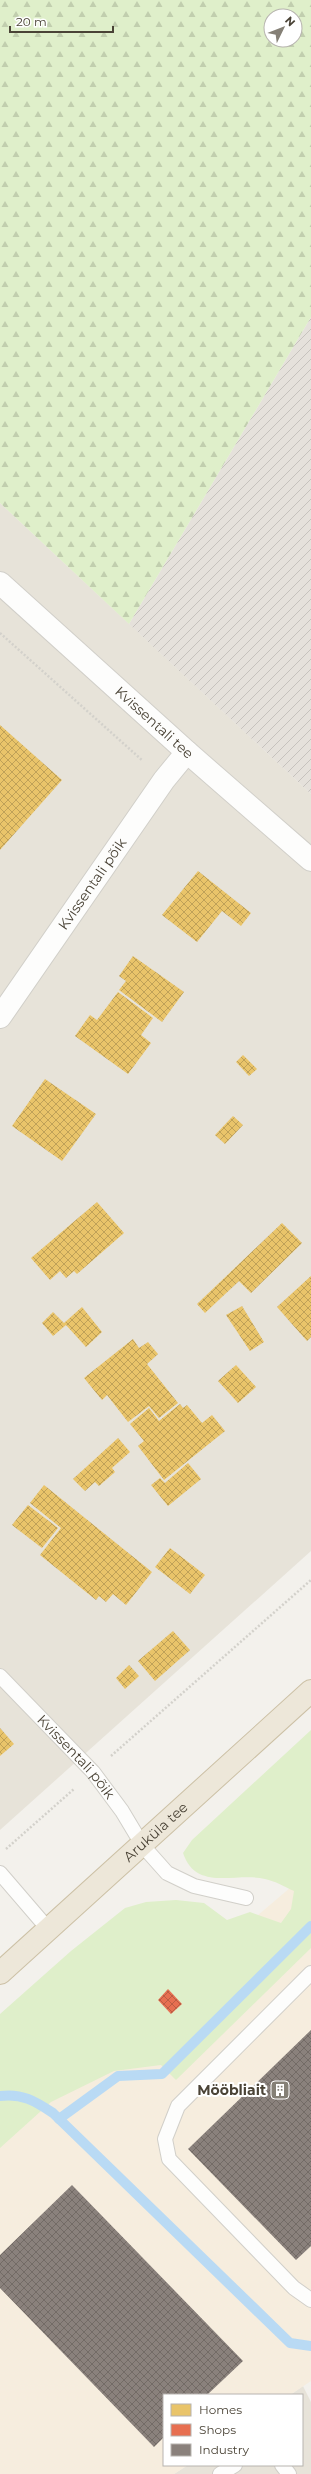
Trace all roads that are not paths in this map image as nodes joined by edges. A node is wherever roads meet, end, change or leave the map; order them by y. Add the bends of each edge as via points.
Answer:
1 (0, 583) edge
2 (187, 752) junction
3 (311, 860) edge
4 (0, 1017) edge
5 (0, 1676) edge
6 (311, 1691) edge
7 (143, 1846) junction
8 (0, 1873) edge
9 (246, 1898) dead end
10 (49, 1930) junction
11 (0, 1973) edge
12 (311, 1973) edge
13 (311, 2300) edge
14 (233, 2466) edge
15 (283, 2466) edge
16 (220, 2474) edge
17 (289, 2474) edge

1 - 2 street, Kvissentali tee
2 - 3 street, Kvissentali tee
2 - 4 street, Kvissentali põik via 164,780
5 - 7 lane, Kvissentali põik via 93,1772 122,1810
6 - 7 highway, Aruküla tee
7 - 9 lane, Kvissentali põik via 167,1873 194,1886
7 - 10 highway, Aruküla tee
8 - 10 lane
10 - 11 highway, Aruküla tee
12 - 13 lane via 178,2106 165,2139 169,2159 294,2288
14 - 16 lane
15 - 17 lane

